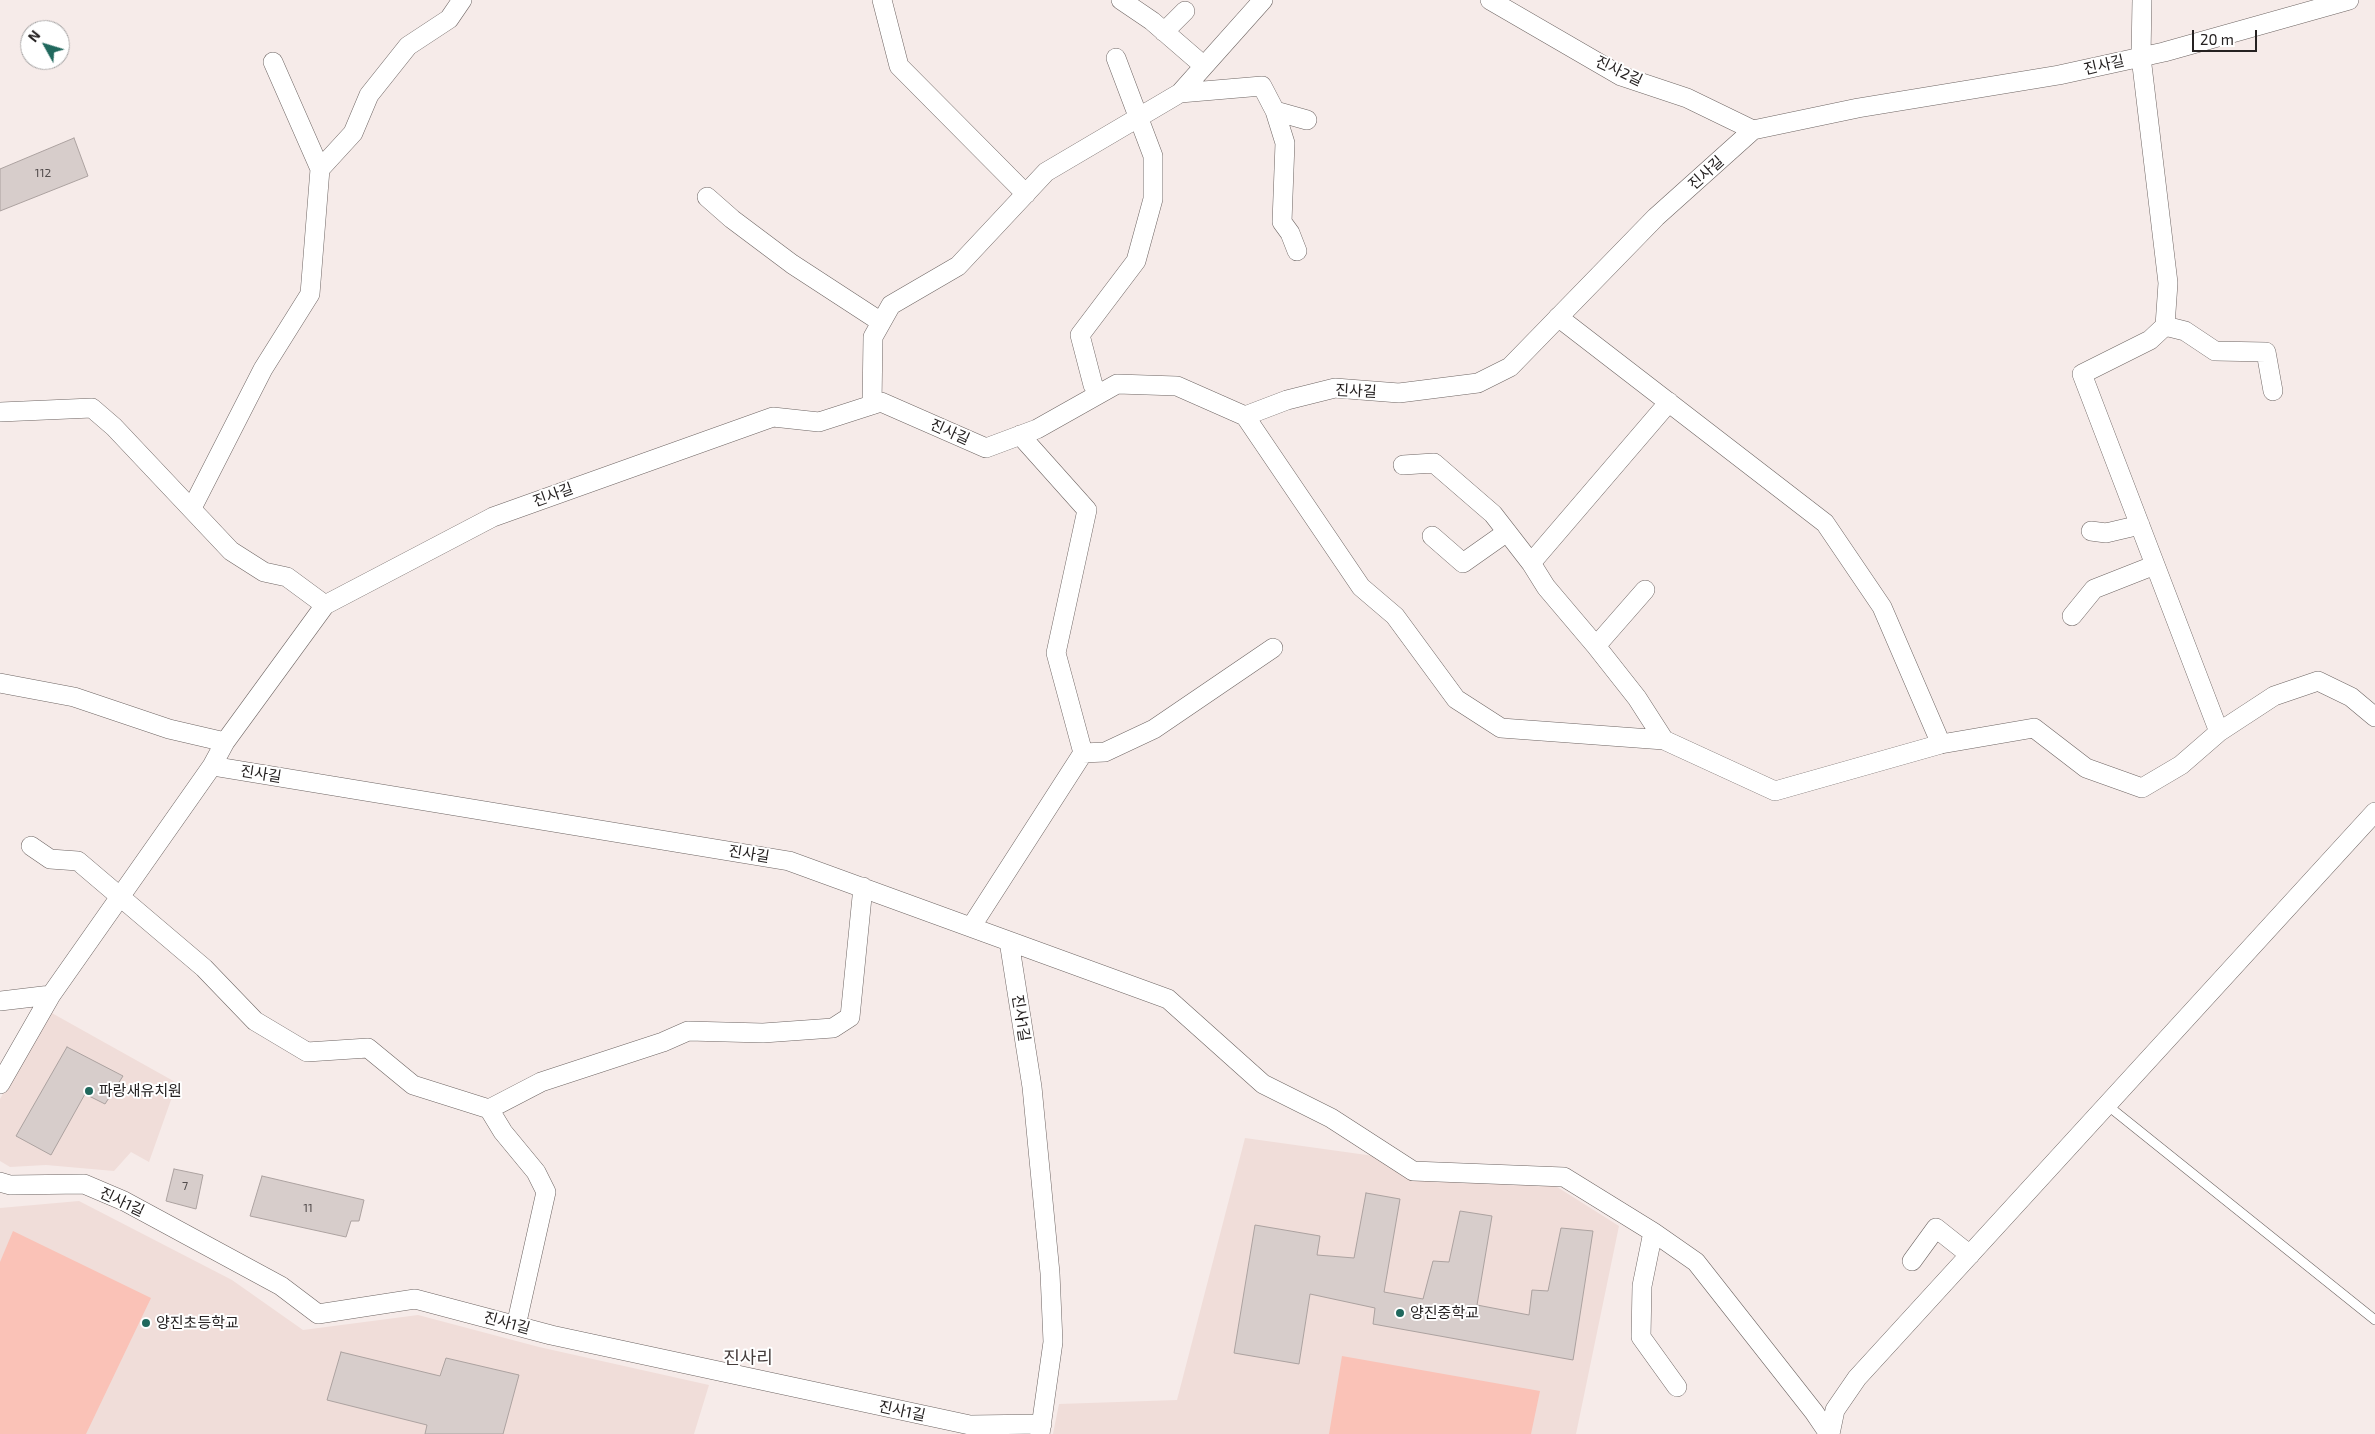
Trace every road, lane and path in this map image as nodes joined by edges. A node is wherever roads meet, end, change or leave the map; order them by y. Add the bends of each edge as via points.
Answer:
1 (444, 0) edge
2 (462, 0) edge
3 (882, 0) edge
4 (1120, 0) edge
5 (1262, 0) edge
6 (1490, 0) edge
7 (2142, 0) edge
8 (2349, 0) edge
9 (1185, 11) dead end
10 (449, 19) junction
11 (1164, 32) junction
12 (2141, 57) junction
13 (1116, 58) dead end
14 (273, 62) dead end
15 (1204, 66) junction
16 (1180, 93) junction
17 (1275, 111) junction
18 (1137, 117) junction
19 (1307, 120) dead end
20 (1753, 130) junction
21 (320, 169) junction
22 (1026, 194) junction
23 (707, 196) dead end
24 (1297, 251) dead end
25 (1558, 318) junction
26 (881, 322) junction
27 (2165, 326) junction
28 (2273, 391) dead end
29 (1099, 394) junction
30 (1669, 402) junction
31 (872, 405) junction
32 (0, 412) edge
33 (1245, 416) junction
34 (1020, 436) junction
35 (1403, 464) dead end
36 (192, 508) junction
37 (2140, 525) junction
38 (2091, 531) dead end
39 (1507, 532) junction
40 (1432, 536) dead end
41 (1531, 563) junction
42 (2155, 565) junction
43 (1645, 590) dead end
44 (325, 605) junction
45 (2072, 616) dead end
46 (1596, 646) junction
47 (1273, 648) dead end
48 (0, 683) edge
49 (2375, 717) edge
50 (2219, 732) junction
51 (1664, 740) junction
52 (225, 742) junction
53 (1941, 744) junction
54 (1083, 753) junction
55 (212, 766) junction
56 (2375, 812) edge
57 (31, 846) dead end
58 (863, 888) junction
59 (121, 896) junction
60 (971, 927) junction
61 (1009, 941) junction
62 (52, 995) junction
63 (0, 1001) edge
64 (0, 1084) edge
65 (2107, 1105) junction
66 (489, 1109) junction
67 (0, 1182) edge
68 (1653, 1232) junction
69 (1970, 1255) junction
70 (1912, 1261) dead end
71 (2375, 1320) edge
72 (516, 1326) junction
73 (1678, 1388) dead end
74 (1041, 1429) edge
75 (1829, 1434) edge

1 - 10 street
2 - 10 street
3 - 22 street via 899,66
4 - 11 street
5 - 15 street
6 - 20 street, 진사2길 via 1621,76 1687,98
7 - 12 street
8 - 12 street, 진사길
9 - 11 street
10 - 21 street via 408,46 369,95 352,132
11 - 15 street
12 - 20 street, 진사길 via 2059,75 1858,108
12 - 27 street via 2168,283
13 - 18 street
14 - 21 street
15 - 16 street
16 - 17 street via 1262,86
16 - 18 street
17 - 19 street
17 - 24 street via 1285,143 1282,222
18 - 22 street via 1046,172
18 - 29 street via 1153,156 1154,199 1136,261 1080,336 1093,385
20 - 25 street, 진사길 via 1656,217
21 - 36 street via 310,294 263,369
22 - 26 street via 958,266 891,306
23 - 26 street via 792,264
25 - 30 street
25 - 33 street, 진사길 via 1510,367 1478,383 1399,393 1335,388 1287,400
26 - 31 street via 873,336
27 - 28 street via 2185,331 2215,351 2266,352
27 - 37 street via 2150,340 2082,374
29 - 33 street, 진사길 via 1116,384 1177,386
29 - 34 street, 진사길 via 1037,430
30 - 41 street
30 - 53 street via 1825,523 1882,607
31 - 34 street, 진사길 via 882,402 986,448
31 - 44 street, 진사길 via 819,422 773,417 492,517
32 - 36 street via 92,408
33 - 51 street via 1361,587 1395,616 1458,701 1502,728
34 - 54 street via 1087,510 1056,653
35 - 39 street via 1434,463 1493,514
36 - 44 street via 231,551 264,572 287,577
37 - 38 street via 2106,533
37 - 42 street
39 - 40 street via 1463,563
39 - 41 street
41 - 46 street via 1546,587
42 - 45 street via 2094,589
42 - 50 street
43 - 46 street
44 - 52 street, 진사길
46 - 51 street
47 - 54 street via 1154,729 1105,752
48 - 52 street via 74,697 169,729
49 - 50 street via 2350,697 2318,681 2274,696
50 - 53 street via 2181,766 2142,788 2086,768 2034,728
51 - 53 street via 1775,790
52 - 55 street, 진사길
54 - 60 street
55 - 58 street, 진사길 via 789,861
55 - 59 street, 진사길
56 - 65 street
57 - 59 street via 50,859 78,862
58 - 60 street, 진사길
58 - 66 street via 850,1018 832,1028 763,1032 688,1031 541,1082
59 - 62 street, 진사길
59 - 66 street via 204,968 255,1021 307,1052 368,1048 413,1085
60 - 61 street, 진사길
61 - 68 street, 진사길 via 1168,999 1263,1084 1331,1118 1413,1171 1564,1177
61 - 74 street, 진사1길 via 1032,1087 1050,1273 1053,1342
62 - 63 street
62 - 64 street, 진사길
65 - 69 street
65 - 71 lane
66 - 72 street via 536,1172 546,1192
67 - 72 street, 진사1길 via 10,1185 84,1184 124,1201 281,1286 318,1314 415,1299
68 - 73 street via 1642,1286 1641,1337
68 - 75 street, 진사길 via 1696,1262
69 - 70 street via 1936,1228
69 - 75 street via 1857,1378 1835,1410
72 - 74 street, 진사1길 via 715,1372 970,1425

